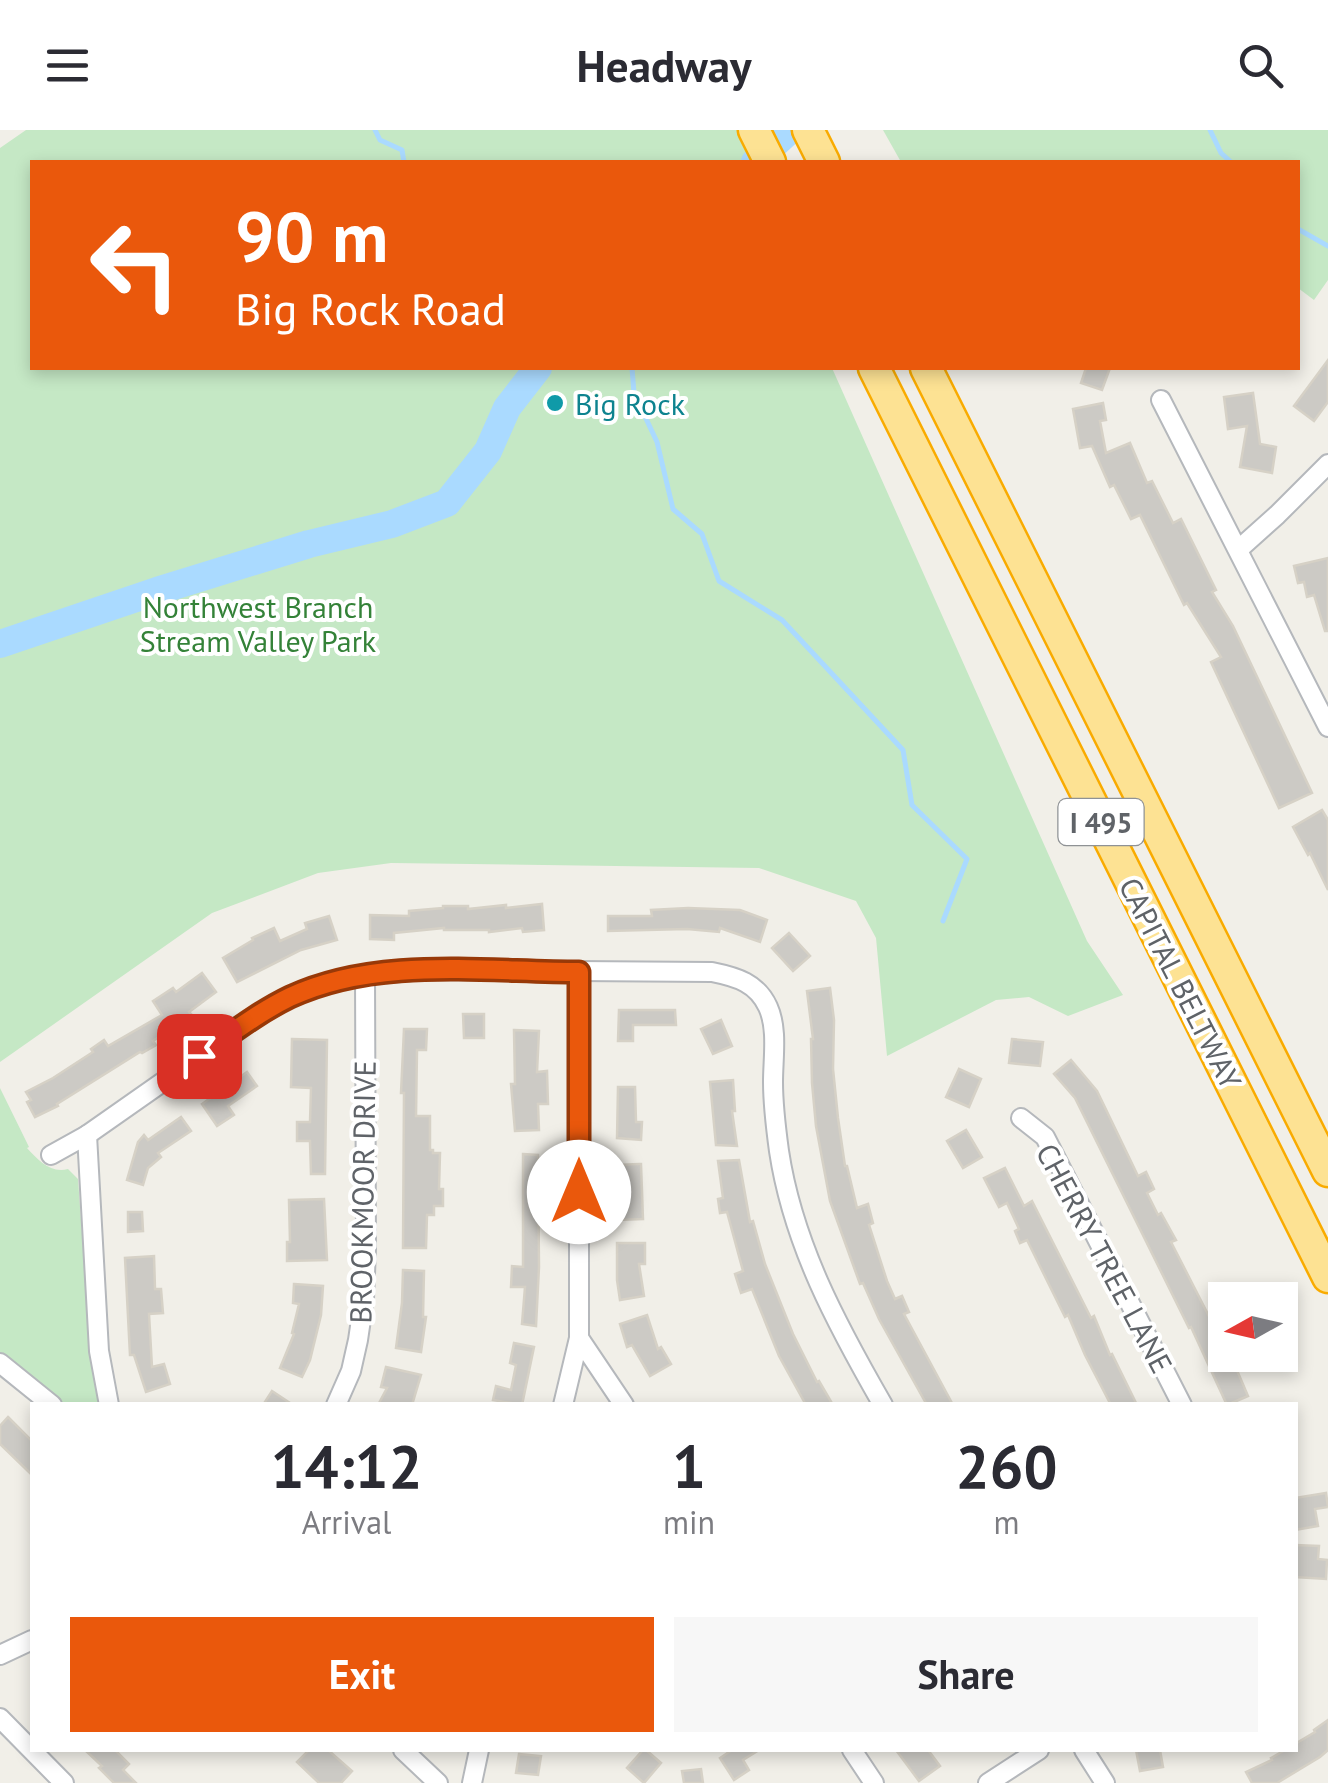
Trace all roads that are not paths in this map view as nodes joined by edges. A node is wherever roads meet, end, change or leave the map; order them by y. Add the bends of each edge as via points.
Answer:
1 (754, 130) edge
2 (808, 130) edge
3 (769, 160) edge
4 (823, 160) edge
5 (875, 370) edge
6 (927, 370) edge
7 (1161, 400) dead end
8 (1328, 464) edge
9 (1239, 549) junction
10 (1328, 727) edge
11 (579, 972) junction
12 (365, 975) junction
13 (1021, 1118) dead end
14 (87, 1136) junction
15 (51, 1156) dead end
16 (1328, 1171) edge
17 (1328, 1276) edge
18 (580, 1338) junction
19 (0, 1363) edge
20 (48, 1402) edge
21 (108, 1402) edge
22 (337, 1402) edge
23 (564, 1402) edge
24 (622, 1402) edge
25 (880, 1402) edge
26 (1180, 1402) edge
27 (30, 1641) edge
28 (0, 1656) edge
29 (0, 1718) edge
30 (30, 1748) edge
31 (33, 1752) edge
32 (405, 1752) edge
33 (479, 1752) edge
34 (853, 1752) edge
35 (1036, 1752) edge
36 (1085, 1752) edge
37 (64, 1783) edge
38 (438, 1783) edge
39 (472, 1783) edge
40 (874, 1783) edge
41 (988, 1783) edge
42 (1106, 1783) edge

1 - 3 highway
2 - 4 highway
5 - 17 highway, CAPITAL BELTWAY / I 495
6 - 16 highway, CAPITAL BELTWAY / I 495
7 - 9 street
8 - 9 street
9 - 10 street
11 - 12 street
11 - 18 street
11 - 25 street via 712,972 758,990 773,1028 779,1152 796,1223 820,1288
12 - 14 street via 325,984 254,1018
12 - 22 street, BROOKMOOR DRIVE via 364,1299 351,1370
13 - 26 street, CHERRY TREE LANE via 1046,1137
14 - 15 street
14 - 21 street via 99,1351
18 - 23 street
18 - 24 street
19 - 20 street
27 - 28 street
29 - 30 street
31 - 37 street
32 - 38 street
33 - 39 street
34 - 40 street
35 - 41 street
36 - 42 street

